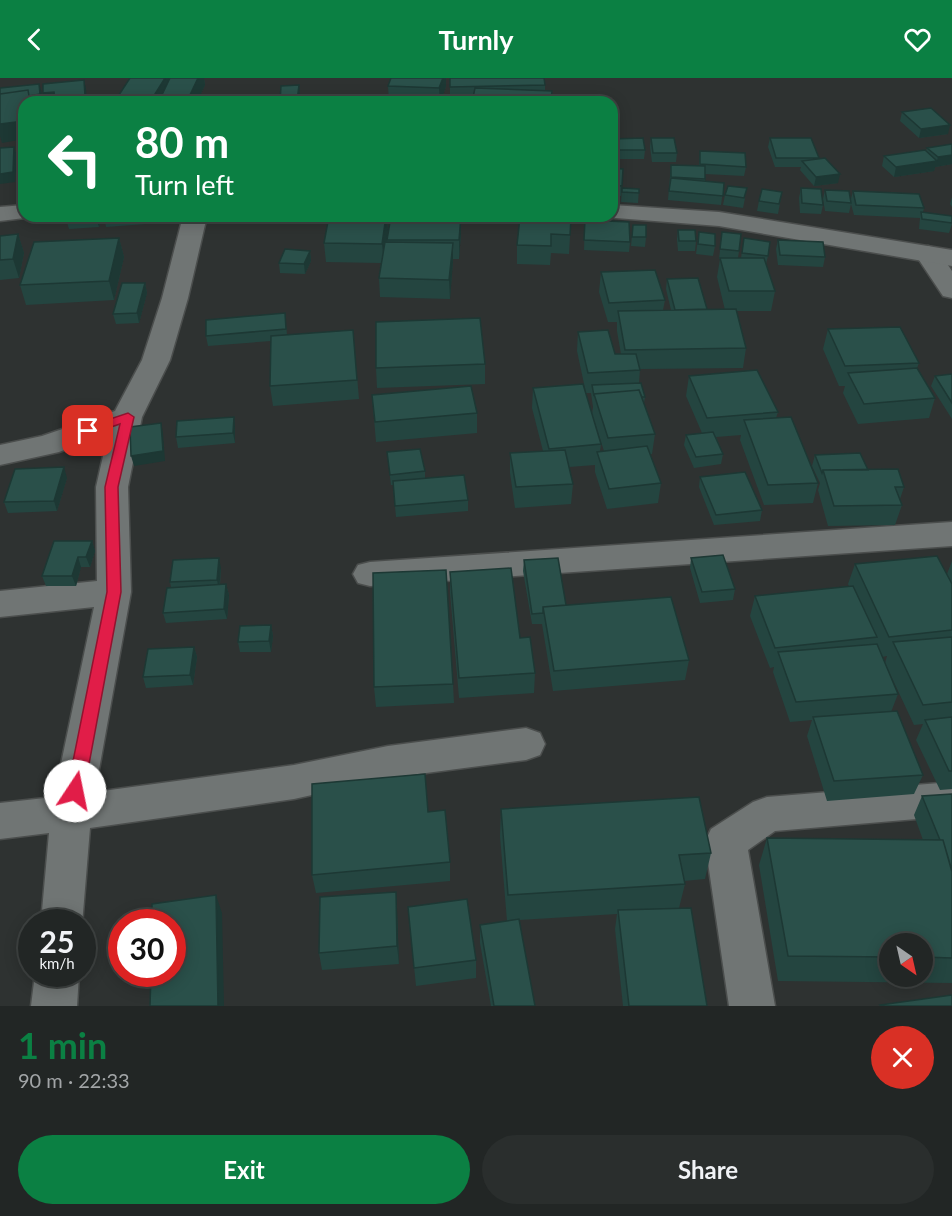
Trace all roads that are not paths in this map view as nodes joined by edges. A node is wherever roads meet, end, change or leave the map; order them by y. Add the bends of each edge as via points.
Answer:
1 (18, 212) edge
2 (618, 212) edge
3 (0, 214) edge
4 (194, 222) edge
5 (940, 256) edge
6 (952, 290) edge
7 (128, 417) junction
8 (0, 455) edge
9 (952, 534) edge
10 (370, 574) dead end
11 (114, 592) junction
12 (0, 604) edge
13 (526, 744) dead end
14 (952, 799) edge
15 (71, 813) junction
16 (0, 821) edge
17 (63, 909) edge
18 (56, 987) edge
19 (54, 1006) edge
20 (752, 1006) edge

1 - 3 street
2 - 5 street via 719,219
4 - 7 street via 156,360
5 - 6 street
7 - 8 street via 48,445
7 - 11 street via 112,487
9 - 10 street
11 - 12 street
11 - 15 street
13 - 15 street
14 - 20 street via 768,814 726,842
15 - 16 street
15 - 17 street
18 - 19 street

